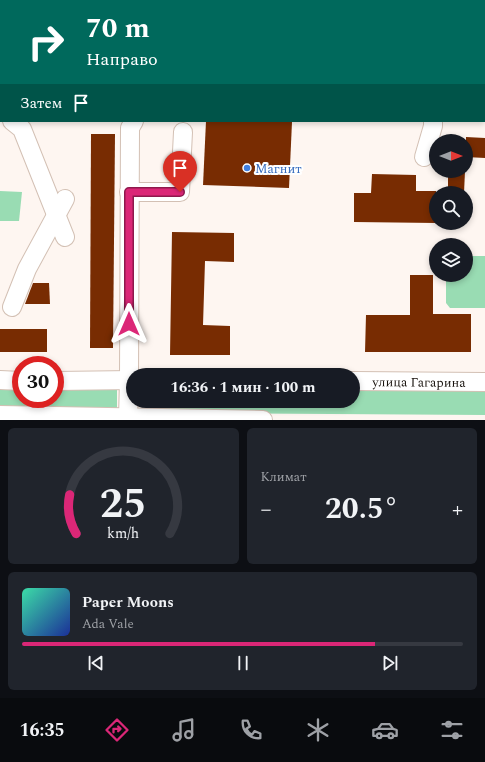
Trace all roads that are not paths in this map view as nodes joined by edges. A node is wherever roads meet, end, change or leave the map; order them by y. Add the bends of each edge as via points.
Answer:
1 (13, 122) edge
2 (133, 122) edge
3 (433, 122) edge
4 (183, 132) dead end
5 (424, 157) dead end
6 (129, 192) junction
7 (65, 199) dead end
8 (56, 215) junction
9 (65, 237) dead end
10 (12, 307) dead end
11 (131, 368) edge
12 (0, 380) edge
13 (126, 380) edge
14 (12, 381) edge
15 (64, 381) edge
16 (360, 381) edge
17 (485, 382) edge
18 (129, 408) edge
19 (0, 415) edge
20 (128, 418) junction
21 (263, 420) edge

1 - 8 street via 22,128
2 - 6 street via 130,128
3 - 5 street
4 - 6 street via 180,192
6 - 11 street
7 - 8 street
8 - 9 street
8 - 10 street via 27,269
12 - 14 street
13 - 15 street
16 - 17 street, улица Гагарина
18 - 20 street
19 - 20 street
20 - 21 street

